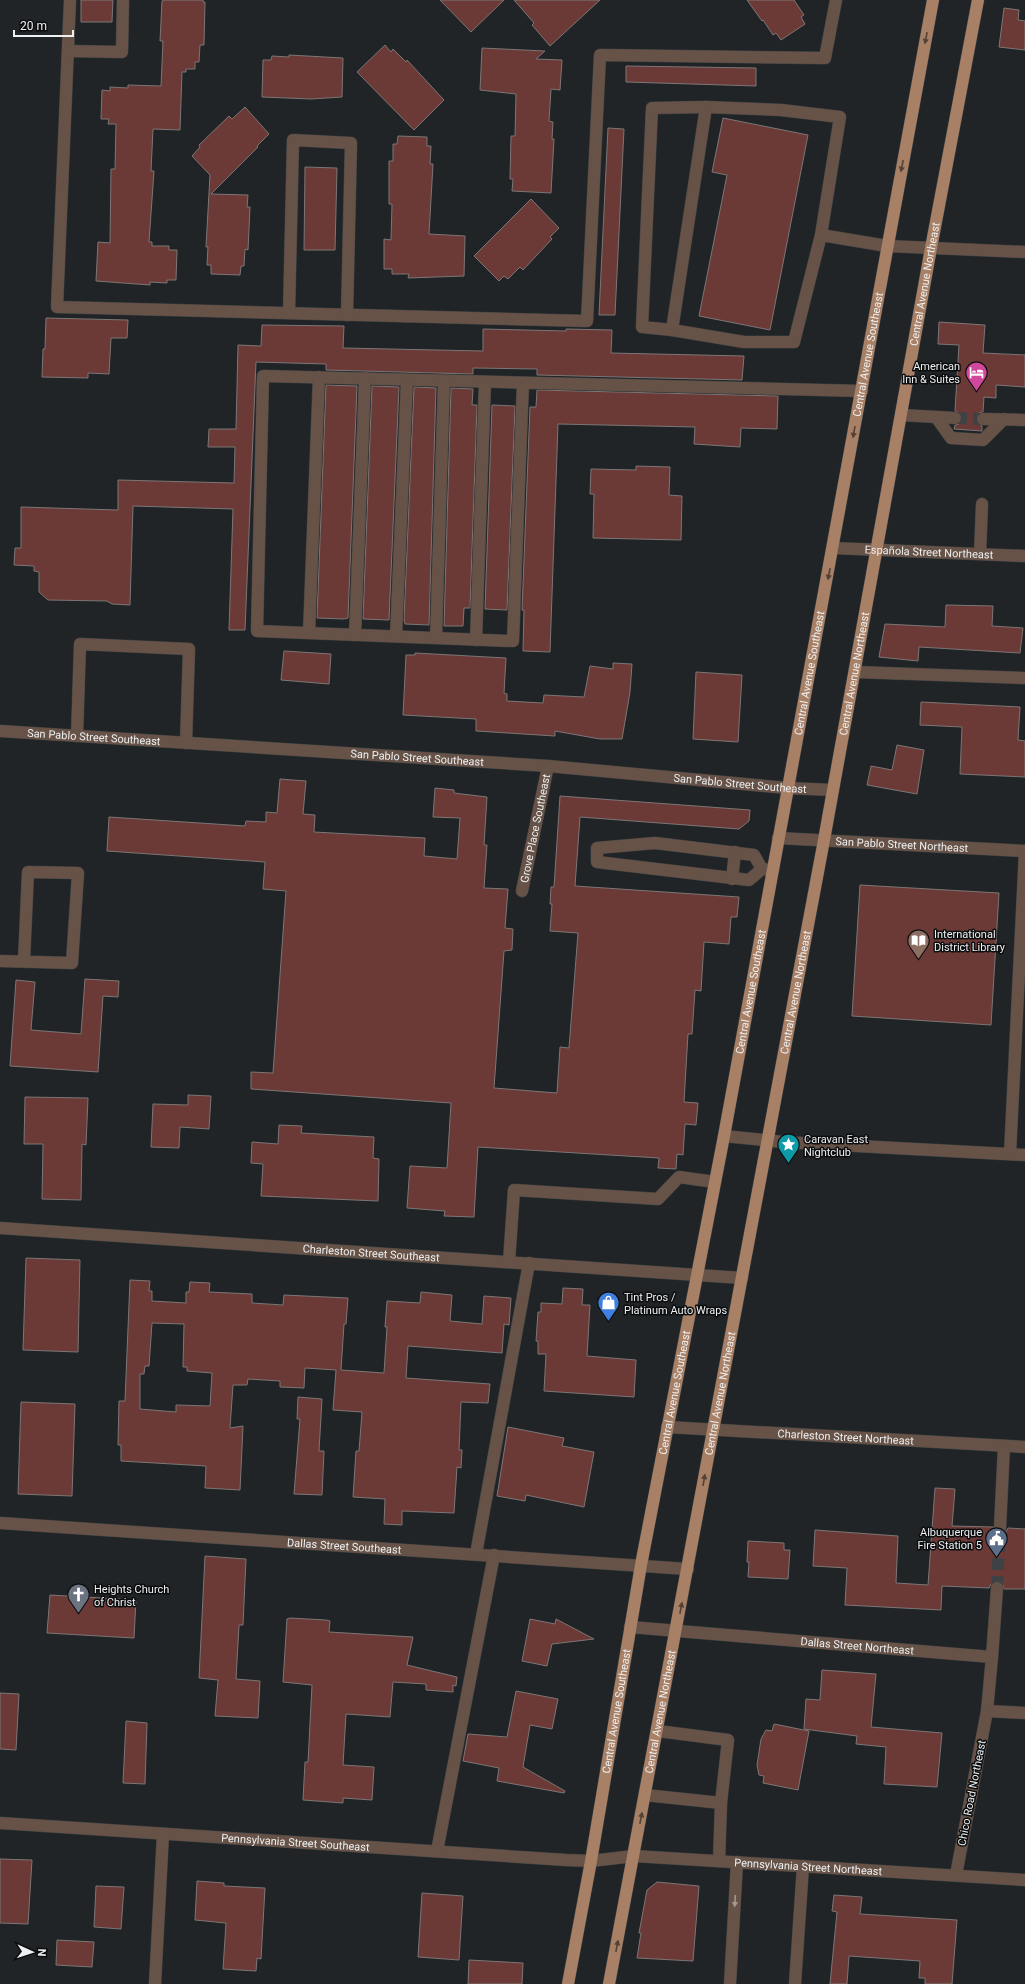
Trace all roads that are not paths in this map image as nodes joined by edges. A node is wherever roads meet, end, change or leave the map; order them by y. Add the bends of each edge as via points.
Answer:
1 (70, 0) edge
2 (124, 0) edge
3 (836, 0) edge
4 (933, 0) edge
5 (978, 0) edge
6 (68, 51) junction
7 (706, 107) junction
8 (821, 235) junction
9 (888, 246) junction
10 (931, 248) junction
11 (1025, 252) edge
12 (289, 313) junction
13 (347, 315) junction
14 (672, 330) junction
15 (318, 377) junction
16 (365, 378) junction
17 (407, 380) junction
18 (444, 380) junction
19 (485, 382) junction
20 (523, 382) junction
21 (862, 391) junction
22 (901, 415) junction
23 (936, 417) junction
24 (955, 418) tunnel mouth
25 (982, 419) tunnel mouth
26 (1004, 419) junction
27 (1025, 420) edge
28 (982, 504) dead end
29 (834, 548) junction
30 (877, 550) junction
31 (980, 554) junction
32 (1025, 556) edge
33 (309, 633) junction
34 (355, 635) junction
35 (396, 636) junction
36 (436, 638) junction
37 (476, 640) junction
38 (855, 672) junction
39 (1025, 678) edge
40 (0, 731) edge
41 (77, 736) junction
42 (186, 743) junction
43 (548, 766) junction
44 (787, 788) junction
45 (833, 790) junction
46 (778, 838) junction
47 (824, 840) junction
48 (1025, 851) edge
49 (735, 852) junction
50 (767, 869) junction
51 (732, 879) junction
52 (522, 891) dead end
53 (0, 960) edge
54 (24, 961) junction
55 (724, 1136) junction
56 (768, 1141) junction
57 (1010, 1154) junction
58 (1025, 1155) edge
59 (714, 1182) junction
60 (0, 1228) edge
61 (509, 1262) junction
62 (529, 1263) junction
63 (696, 1274) junction
64 (742, 1278) junction
65 (666, 1427) junction
66 (714, 1430) junction
67 (1004, 1446) junction
68 (1025, 1447) edge
69 (0, 1523) edge
70 (1000, 1528) tunnel mouth
71 (476, 1554) junction
72 (494, 1556) junction
73 (641, 1565) junction
74 (688, 1569) junction
75 (997, 1588) tunnel mouth
76 (630, 1627) junction
77 (676, 1632) junction
78 (992, 1657) junction
79 (987, 1711) junction
80 (1025, 1713) edge
81 (658, 1731) junction
82 (645, 1795) junction
83 (721, 1803) junction
84 (0, 1823) edge
85 (163, 1834) junction
86 (437, 1852) junction
87 (634, 1856) junction
88 (591, 1861) junction
89 (719, 1861) junction
90 (737, 1862) junction
91 (803, 1866) junction
92 (956, 1875) junction
93 (1025, 1880) edge
94 (155, 1984) edge
95 (568, 1984) edge
96 (609, 1984) edge
97 (730, 1984) edge
98 (795, 1984) edge

1 - 6 street
2 - 6 street via 122,52
3 - 13 street via 825,58 600,55 587,321
4 -> 9 main road, Central Avenue Southeast
5 - 10 main road, Central Avenue Northeast
6 - 12 street via 57,307
7 - 8 street via 781,110 840,117
7 - 14 street
7 - 14 street via 652,108 642,327
8 - 9 street
8 - 14 street via 794,342 744,342
9 - 10 street
9 - 21 main road, Central Avenue Southeast
10 - 11 street
10 - 22 main road, Central Avenue Northeast
12 - 13 street
12 - 13 street via 294,140 350,143
15 - 16 street
15 - 33 street
15 - 33 street via 263,376 257,630
16 - 17 street
16 - 34 street
17 - 18 street
17 - 35 street
18 - 19 street
18 - 36 street
19 - 20 street
19 - 37 street
20 - 21 street
20 - 37 street via 513,641
21 -> 29 main road, Central Avenue Southeast
22 - 23 street
22 - 30 main road, Central Avenue Northeast
23 - 24 street
23 - 26 street via 951,438 983,440
25 - 26 street
26 - 27 street
28 - 31 street
29 - 30 street, Española Street Northeast
29 -> 44 main road, Central Avenue Southeast
30 - 31 street, Española Street Northeast
30 - 38 main road, Central Avenue Northeast
31 - 32 street, Española Street Northeast
33 - 34 street
34 - 35 street
35 - 36 street
36 - 37 street
38 - 39 street
38 - 45 main road, Central Avenue Northeast
40 - 41 street, San Pablo Street Southeast
41 - 42 street, San Pablo Street Southeast
41 - 42 street via 80,644 189,649
42 - 43 street, San Pablo Street Southeast
43 - 44 street, San Pablo Street Southeast
43 - 52 street, Grove Place Southeast
44 - 45 street, San Pablo Street Southeast
44 - 46 main road, Central Avenue Southeast
45 - 47 main road, Central Avenue Northeast
46 - 47 street, San Pablo Street Northeast
46 - 50 main road, Central Avenue Southeast
47 - 48 street, San Pablo Street Northeast
47 - 56 main road, Central Avenue Northeast
48 - 57 street
49 - 50 street via 754,854
49 - 51 street
49 - 51 street via 656,843 597,848 597,862
50 - 51 street via 749,880
50 - 55 main road, Central Avenue Southeast
53 - 54 street
54 - 54 street via 72,963 78,873 28,872
55 - 56 street
55 - 59 main road, Central Avenue Southeast
56 - 57 street
56 - 64 main road, Central Avenue Northeast
57 - 58 street
59 - 61 street via 679,1177 658,1199 514,1190
59 - 63 main road, Central Avenue Southeast
60 - 61 street, Charleston Street Southeast
61 - 62 street, Charleston Street Southeast
62 - 63 street, Charleston Street Southeast
62 - 71 street
63 - 64 street, Charleston Street Southeast
63 - 65 main road, Central Avenue Southeast
64 - 66 main road, Central Avenue Northeast
65 - 66 street, Charleston Street Northeast
65 - 73 main road, Central Avenue Southeast
66 - 67 street, Charleston Street Northeast
74 -> 66 main road, Central Avenue Northeast
67 - 68 street, Charleston Street Northeast
67 - 70 street
69 - 71 street, Dallas Street Southeast
71 - 72 street, Dallas Street Southeast
72 - 73 street, Dallas Street Southeast
72 - 86 street
73 - 74 street, Dallas Street Southeast
73 - 76 main road, Central Avenue Southeast
77 -> 74 main road, Central Avenue Northeast
75 - 78 street
76 - 77 street, Dallas Street Northeast
76 - 88 main road, Central Avenue Southeast
77 - 78 street, Dallas Street Northeast
77 - 81 main road, Central Avenue Northeast
78 - 79 street
79 - 80 street
79 - 92 street, Chico Road Northeast
81 - 82 main road, Central Avenue Northeast
81 - 83 street via 728,1740
82 - 83 street
87 -> 82 main road, Central Avenue Northeast
83 - 89 street
84 - 85 street, Pennsylvania Street Southeast
85 - 86 street, Pennsylvania Street Southeast
85 - 94 street
86 - 88 street, Pennsylvania Street Southeast
87 - 88 street, Pennsylvania Street Northeast
87 - 89 street, Pennsylvania Street Northeast
96 -> 87 main road, Central Avenue Northeast
88 - 95 main road, Central Avenue Southeast
89 - 90 street, Pennsylvania Street Northeast
90 - 91 street, Pennsylvania Street Northeast
90 -> 97 street
91 - 92 street, Pennsylvania Street Northeast
91 - 98 street
92 - 93 street, Pennsylvania Street Northeast

